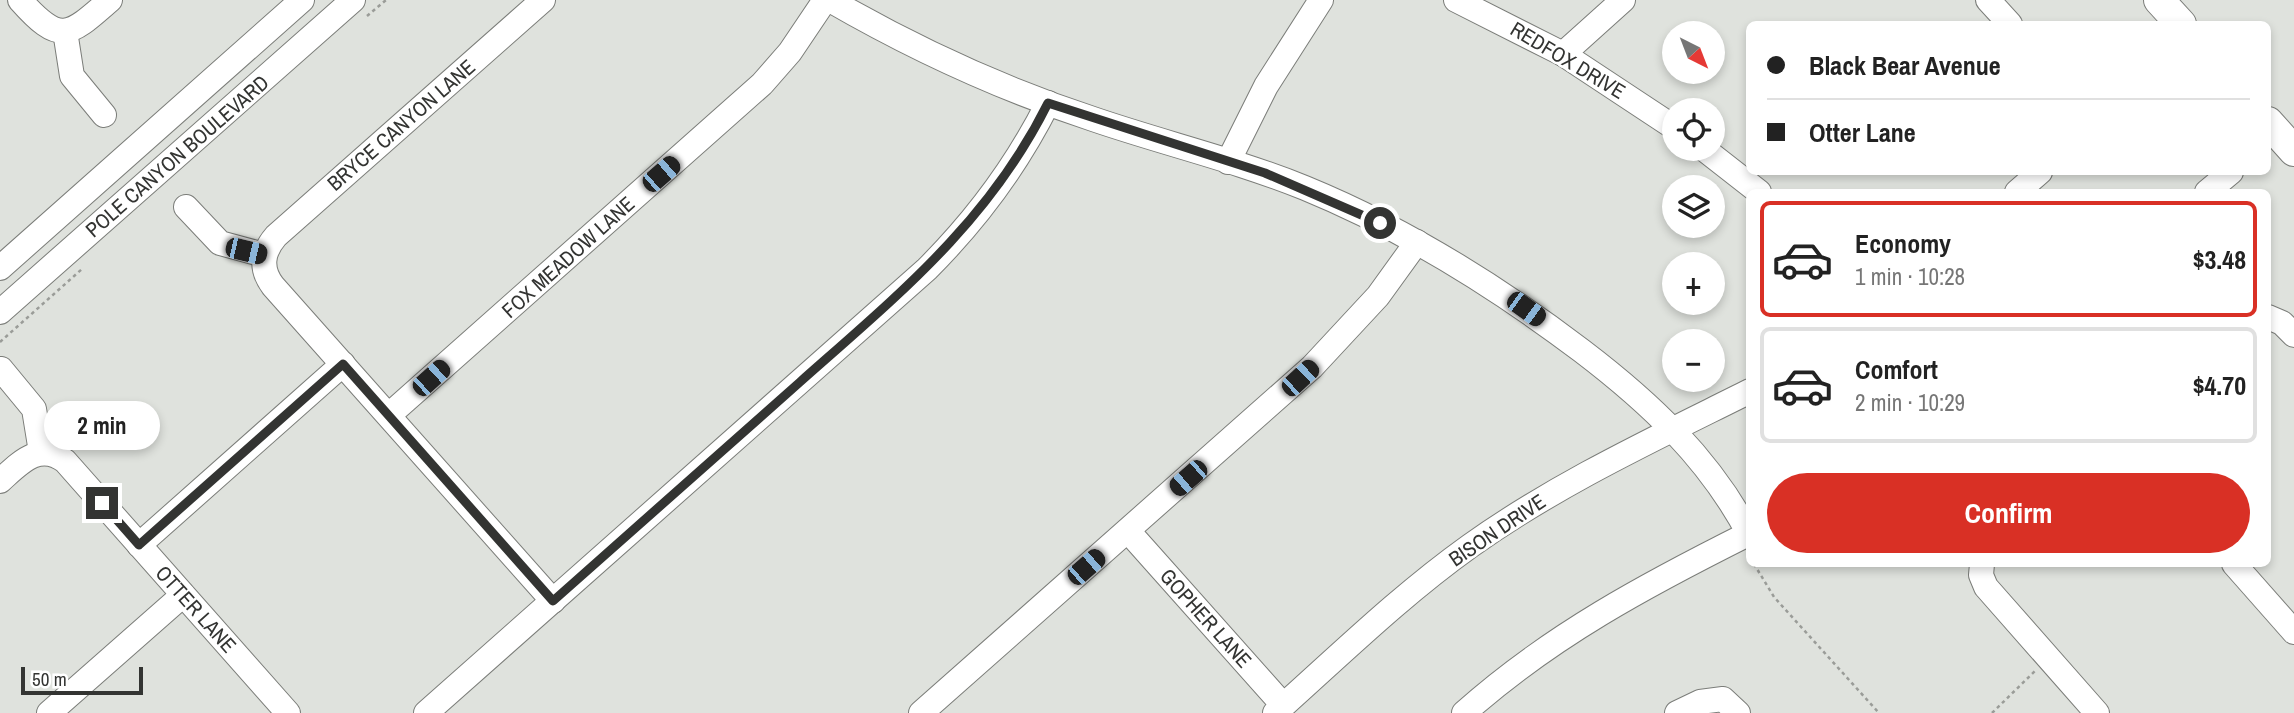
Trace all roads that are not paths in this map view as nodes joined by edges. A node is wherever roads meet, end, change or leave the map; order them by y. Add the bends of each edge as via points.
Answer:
1 (20, 0) edge
2 (110, 0) edge
3 (302, 0) edge
4 (353, 0) edge
5 (543, 0) edge
6 (827, 0) edge
7 (1321, 0) edge
8 (1456, 0) edge
9 (1623, 0) edge
10 (1988, 0) edge
11 (2159, 0) edge
12 (2007, 21) edge
13 (2178, 21) edge
14 (65, 31) junction
15 (1563, 54) junction
16 (1048, 103) junction
17 (104, 115) dead end
18 (1662, 119) edge
19 (1719, 161) edge
20 (1228, 162) junction
21 (2037, 175) edge
22 (2227, 175) edge
23 (1755, 189) edge
24 (2020, 189) edge
25 (2211, 189) edge
26 (186, 207) dead end
27 (1417, 242) junction
28 (264, 255) junction
29 (0, 268) edge
30 (0, 312) edge
31 (2271, 318) edge
32 (2294, 335) edge
33 (343, 364) junction
34 (1, 369) edge
35 (1746, 393) edge
36 (389, 415) junction
37 (1673, 429) junction
38 (41, 453) junction
39 (0, 481) edge
40 (1746, 527) edge
41 (1128, 531) junction
42 (1746, 535) edge
43 (139, 545) junction
44 (1982, 567) edge
45 (2237, 567) edge
46 (183, 594) junction
47 (553, 601) junction
48 (2294, 632) edge
49 (1731, 706) edge
50 (1279, 709) edge
51 (50, 713) edge
52 (288, 713) edge
53 (426, 713) edge
54 (921, 713) edge
55 (1464, 713) edge
56 (1677, 713) edge
57 (2097, 713) edge

1 - 14 street via 43,25
2 - 14 street via 79,26
3 - 29 street, POLE CANYON BOULEVARD
4 - 30 street, POLE CANYON BOULEVARD
5 - 28 street, BRYCE CANYON LANE via 275,236
6 - 16 street via 942,58
6 - 36 street, FOX MEADOW LANE via 762,84
7 - 20 street via 1279,64
8 - 15 street, REDFOX DRIVE
9 - 15 street
10 - 12 street
11 - 13 main road
14 - 17 street via 72,76
15 - 18 street, REDFOX DRIVE
16 - 20 street
16 - 47 street via 985,205 927,269
19 - 23 street
20 - 27 street via 1304,188
21 - 24 street
22 - 25 street
26 - 28 street via 220,243
27 - 37 street via 1550,327
27 - 41 street via 1378,296 1319,360
28 - 33 street via 265,274 273,286
31 - 32 street
33 - 36 street
33 - 43 street
34 - 38 street via 34,409
35 - 37 street, BISON DRIVE
36 - 47 street
37 - 40 street via 1714,475
37 - 50 street, BISON DRIVE via 1542,499 1469,547 1402,599
38 - 39 street via 29,456
38 - 43 street, OTTER LANE via 65,461
41 - 50 street, GOPHER LANE
41 - 54 street
42 - 55 street via 1606,608 1529,659
43 - 46 street, OTTER LANE
44 - 57 street via 1986,587
45 - 48 street
46 - 51 street
46 - 52 street, OTTER LANE
47 - 53 street
49 - 56 street via 1700,702

